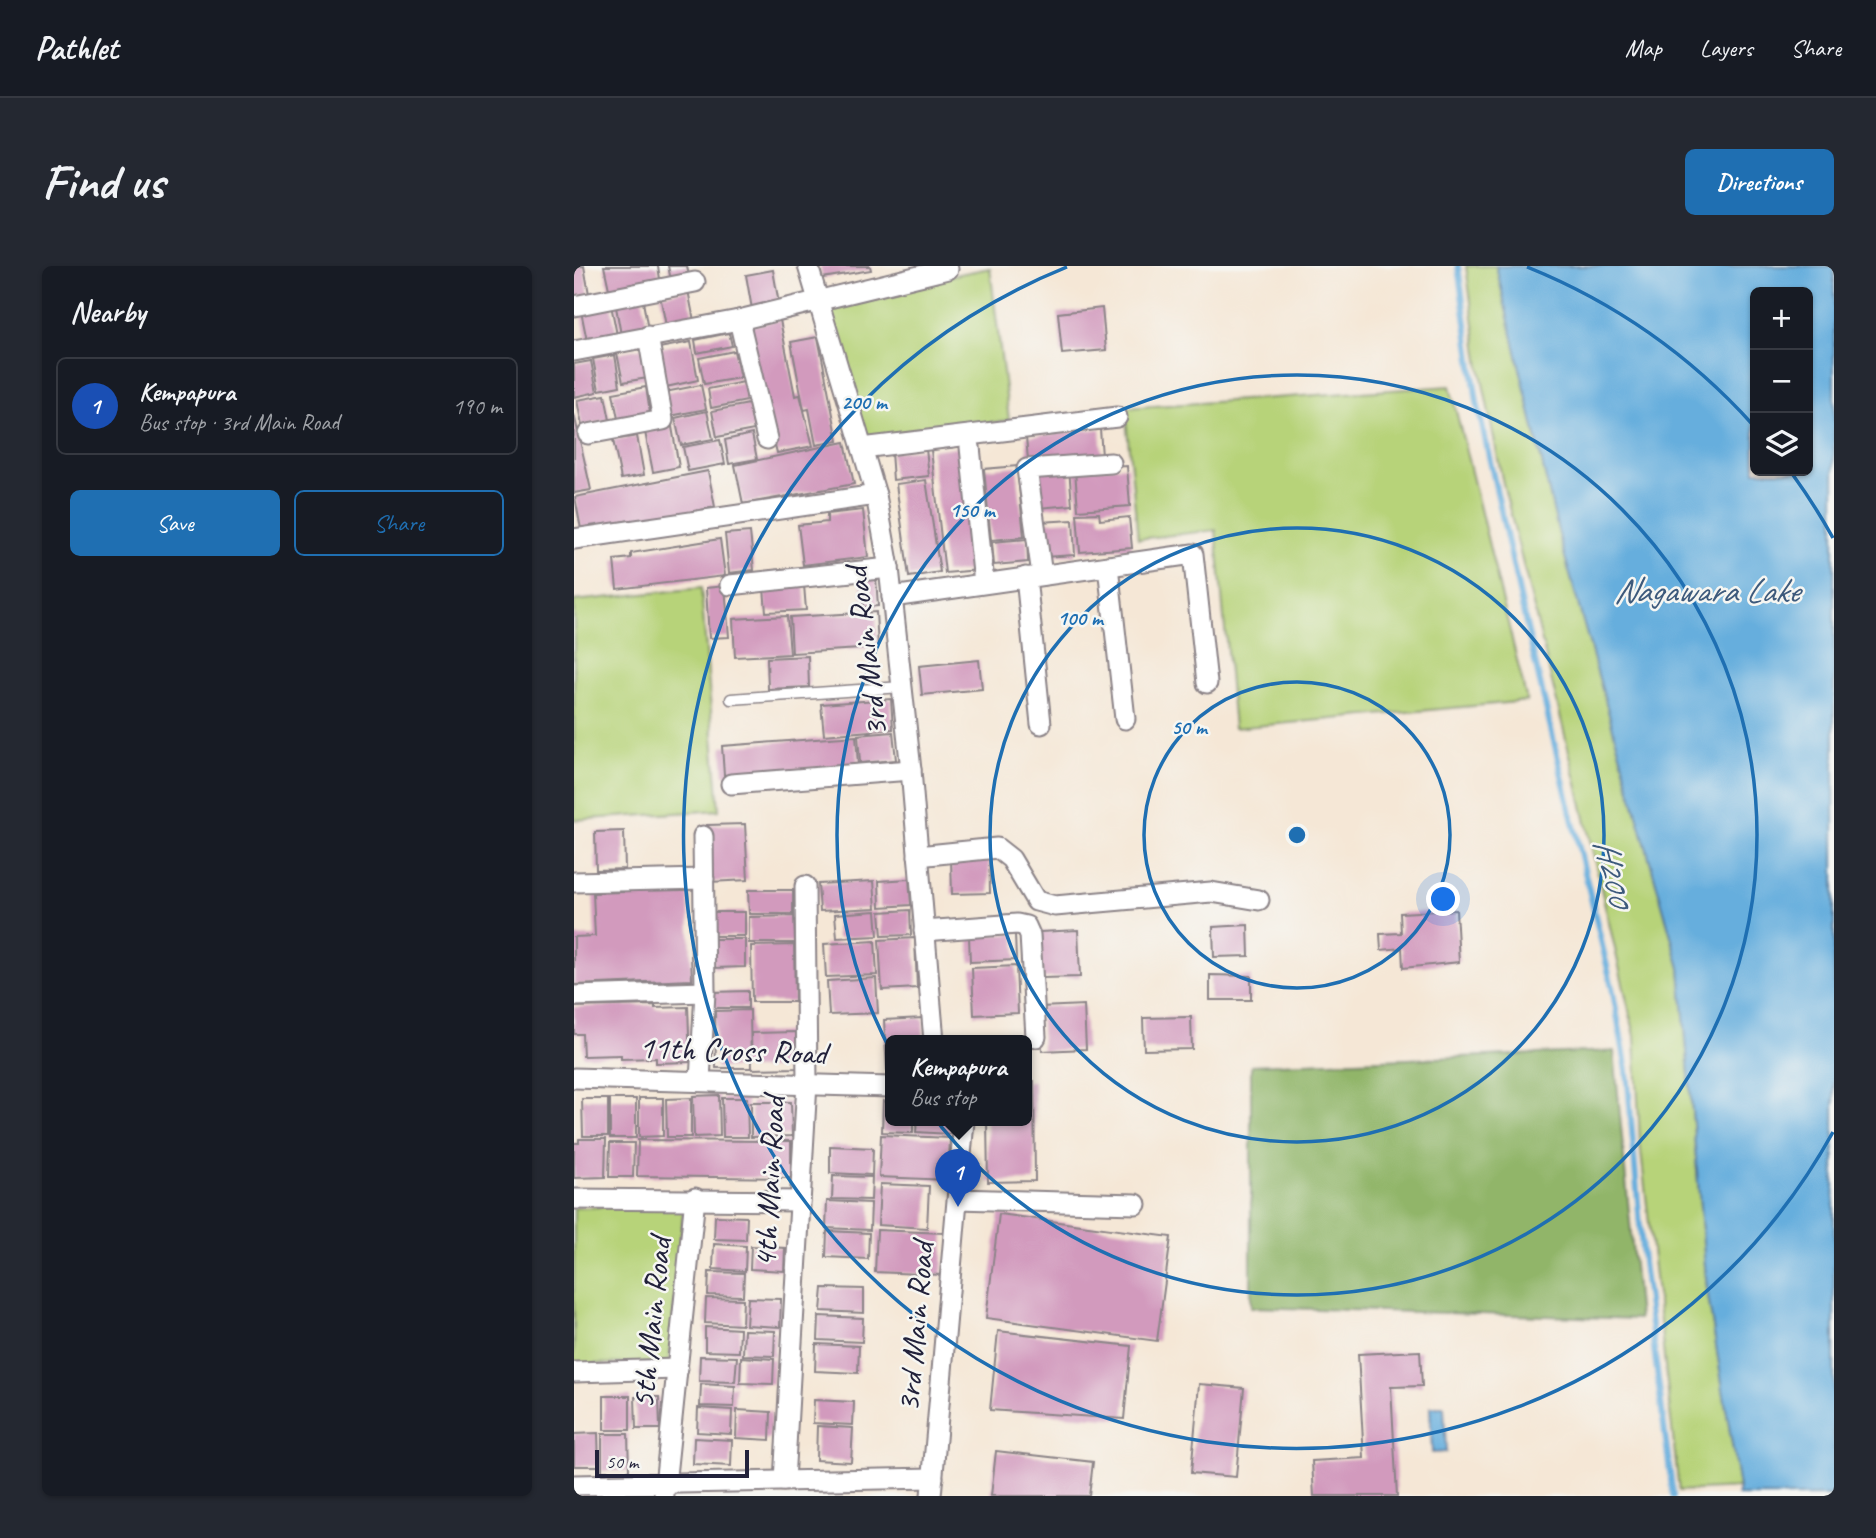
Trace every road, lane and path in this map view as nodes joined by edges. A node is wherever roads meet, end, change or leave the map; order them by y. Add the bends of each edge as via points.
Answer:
1 (808, 266) edge
2 (947, 266) edge
3 (695, 282) dead end
4 (818, 298) junction
5 (574, 306) edge
6 (739, 320) junction
7 (648, 336) junction
8 (574, 351) edge
9 (1117, 417) dead end
10 (588, 434) dead end
11 (767, 439) dead end
12 (970, 447) dead end
13 (862, 449) junction
14 (1111, 463) dead end
15 (876, 495) junction
16 (574, 539) edge
17 (1108, 566) junction
18 (889, 568) junction
19 (1034, 576) junction
20 (984, 583) junction
21 (730, 585) dead end
22 (892, 597) junction
23 (1208, 683) dead end
24 (903, 687) junction
25 (731, 699) dead end
26 (1125, 719) dead end
27 (1041, 724) dead end
28 (911, 770) junction
29 (731, 784) dead end
30 (703, 835) dead end
31 (918, 856) junction
32 (704, 879) junction
33 (574, 882) edge
34 (805, 887) dead end
35 (1259, 900) dead end
36 (925, 930) junction
37 (705, 992) junction
38 (574, 996) edge
39 (934, 1035) edge
40 (1036, 1037) dead end
41 (574, 1077) edge
42 (700, 1080) junction
43 (807, 1083) junction
44 (885, 1087) edge
45 (964, 1126) edge
46 (695, 1198) junction
47 (574, 1199) edge
48 (958, 1199) junction
49 (800, 1200) junction
50 (1136, 1204) dead end
51 (678, 1369) junction
52 (574, 1371) edge
53 (784, 1481) junction
54 (574, 1485) edge
55 (932, 1487) edge
56 (665, 1490) edge

1 - 4 street, 3rd Main Road
2 - 4 street
3 - 5 street
4 - 6 street
4 - 13 street, 3rd Main Road
6 - 7 street
6 - 11 street
7 - 8 street
7 - 10 street via 663,419
9 - 13 street
12 - 20 street
13 - 15 street, 3rd Main Road
14 - 19 street via 1027,469
15 - 16 street
15 - 18 street, 3rd Main Road
17 - 19 street
17 - 23 street via 1193,554
17 - 26 street
18 - 21 street
18 - 22 street, 3rd Main Road
19 - 20 street
19 - 27 street
20 - 22 street
22 - 24 street, 3rd Main Road
24 - 25 lane
24 - 28 street, 3rd Main Road
28 - 29 street
28 - 31 street, 3rd Main Road
30 - 32 street
31 - 35 street via 997,848 1012,859 1036,901 1055,906 1211,892
31 - 36 street, 3rd Main Road
32 - 33 street
32 - 37 street
34 - 43 street, 4th Main Road
36 - 39 street, 3rd Main Road
36 - 40 street via 1026,926
37 - 38 street
37 - 42 street
41 - 42 street, 11th Cross Road
42 - 43 street, 11th Cross Road
43 - 44 street, 11th Cross Road
43 - 49 street, 4th Main Road
45 - 48 street, 3rd Main Road
46 - 47 street
46 - 49 street
46 - 51 street, 5th Main Road
48 - 50 street
48 - 55 street, 3rd Main Road
49 - 53 street, 4th Main Road
51 - 52 street
51 - 56 street, 5th Main Road
53 - 55 street
53 - 56 street
54 - 56 street

